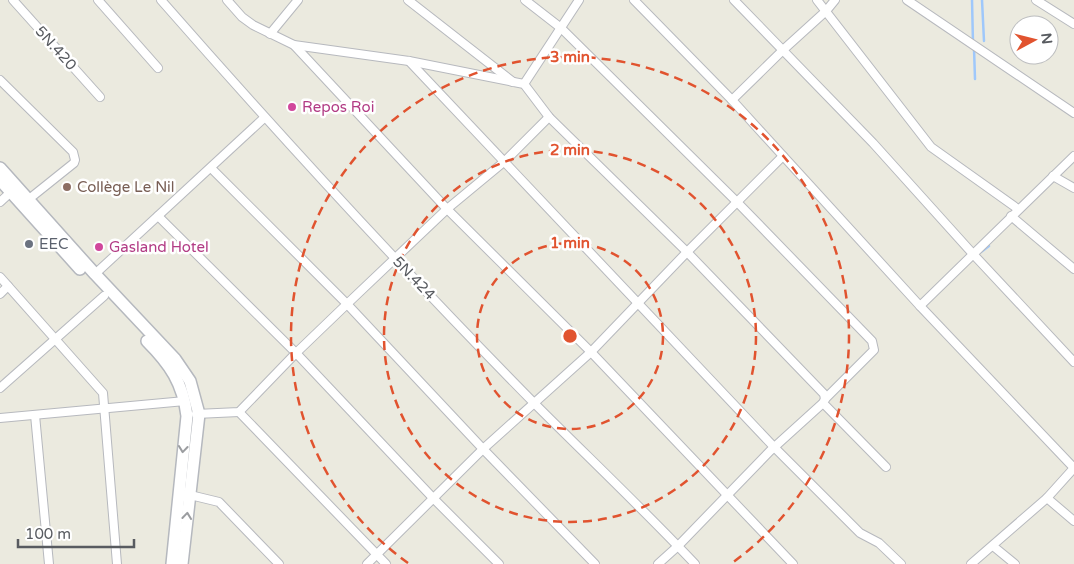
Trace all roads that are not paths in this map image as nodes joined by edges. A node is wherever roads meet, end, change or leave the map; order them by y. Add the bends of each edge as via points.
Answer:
1 (13, 0) edge
2 (98, 0) edge
3 (161, 0) edge
4 (228, 0) edge
5 (298, 0) edge
6 (408, 0) edge
7 (525, 0) edge
8 (579, 0) edge
9 (634, 0) edge
10 (734, 0) edge
11 (817, 0) edge
12 (835, 0) edge
13 (907, 0) edge
14 (1036, 0) edge
15 (826, 11) junction
16 (1074, 24) edge
17 (561, 28) junction
18 (270, 34) junction
19 (294, 45) junction
20 (783, 50) junction
21 (409, 61) junction
22 (158, 68) dead end
23 (0, 80) edge
24 (515, 83) junction
25 (524, 84) junction
26 (100, 97) dead end
27 (732, 100) junction
28 (1074, 114) edge
29 (550, 117) junction
30 (264, 118) junction
31 (783, 156) junction
32 (1074, 156) edge
33 (505, 161) junction
34 (0, 168) edge
35 (211, 168) junction
36 (1053, 176) junction
37 (0, 180) edge
38 (1074, 188) edge
39 (14, 189) junction
40 (29, 200) junction
41 (0, 202) edge
42 (737, 202) junction
43 (447, 209) junction
44 (1018, 209) junction
45 (158, 216) junction
46 (1011, 216) junction
47 (686, 252) junction
48 (973, 254) junction
49 (396, 259) junction
50 (1074, 269) edge
51 (94, 274) junction
52 (0, 277) edge
53 (8, 286) junction
54 (0, 294) edge
55 (104, 296) junction
56 (347, 304) junction
57 (637, 304) junction
58 (920, 306) junction
59 (56, 339) junction
60 (590, 352) junction
61 (296, 353) junction
62 (1074, 362) edge
63 (0, 388) edge
64 (185, 401) junction
65 (824, 401) junction
66 (534, 403) junction
67 (104, 408) junction
68 (239, 412) junction
69 (199, 414) junction
70 (35, 415) junction
71 (186, 416) junction
72 (0, 418) edge
73 (774, 447) junction
74 (483, 450) junction
75 (886, 468) dead end
76 (1074, 468) edge
77 (184, 494) junction
78 (728, 494) junction
79 (433, 498) junction
80 (1047, 498) junction
81 (1074, 521) edge
82 (678, 546) junction
83 (993, 546) junction
84 (377, 554) junction
85 (49, 564) edge
86 (117, 564) edge
87 (172, 564) edge
88 (182, 564) edge
89 (279, 564) edge
90 (367, 564) edge
91 (386, 564) edge
92 (499, 564) edge
93 (595, 564) edge
94 (658, 564) edge
95 (695, 564) edge
96 (793, 564) edge
97 (901, 564) edge
98 (971, 564) edge
99 (1015, 564) edge

1 - 26 street, 5N.420
2 - 22 street
3 - 30 street, 5N.424
4 - 18 street via 242,17
5 - 18 street
6 - 24 street
7 - 17 street
8 - 17 street
9 - 27 street
10 - 20 street
11 - 15 street
12 - 15 street
13 - 28 street
14 - 16 street
15 - 20 street
15 - 44 street via 932,147
17 - 25 street
17 - 42 street
18 - 19 street
19 - 21 street
19 - 43 street
20 - 27 street
20 - 48 street
21 - 24 street
21 - 33 street
23 - 40 street via 73,152 75,160
24 - 25 street
25 - 29 street
27 - 31 street
29 - 33 street
29 - 47 street
30 - 35 street
30 - 49 street, 5N.424
31 - 42 street
31 - 58 street
32 - 36 street
33 - 43 street
33 - 57 street
34 - 39 main road
35 - 45 street
35 - 56 street
36 - 38 street
36 - 44 street
37 - 39 main road
39 - 40 main road
39 - 41 street
39 - 55 main road
40 - 51 main road
42 - 47 street
42 - 65 street via 872,341 874,350
43 - 49 street
43 - 60 street
44 - 46 street
45 - 51 street
45 - 61 street
46 - 48 street
46 - 50 street
47 - 57 street
47 - 65 street via 824,394
48 - 58 street
48 - 62 street
49 - 56 street
49 - 66 street, 5N.424
51 - 69 main road via 179,364 190,381
52 - 53 street
53 - 54 street
53 - 59 street
55 - 59 street
55 - 64 main road via 173,372
56 - 61 street
56 - 74 street
57 - 60 street
57 - 73 street
58 - 76 street
59 - 63 street
59 - 67 street via 103,393
60 - 66 street
60 - 78 street
61 - 68 street
61 - 79 street
64 - 67 street
64 - 71 main road
65 - 73 street
65 - 75 street
66 - 74 street
66 - 82 street, 5N.424
67 - 70 street
67 - 86 street
68 - 69 street
68 - 84 street
69 - 71 street
69 - 77 main road
70 - 72 street
70 - 85 street
71 -> 77 main road
73 - 78 street
73 - 97 street via 860,532 879,543
74 - 79 street
74 - 93 street
76 - 80 street
77 - 87 main road
88 -> 77 main road
77 - 89 street via 219,502
78 - 82 street
78 - 96 street
79 - 84 street
79 - 92 street
80 - 81 street
80 - 83 street
82 - 94 street
82 - 95 street, 5N.424
83 - 98 street
83 - 99 street
84 - 90 street
84 - 91 street

